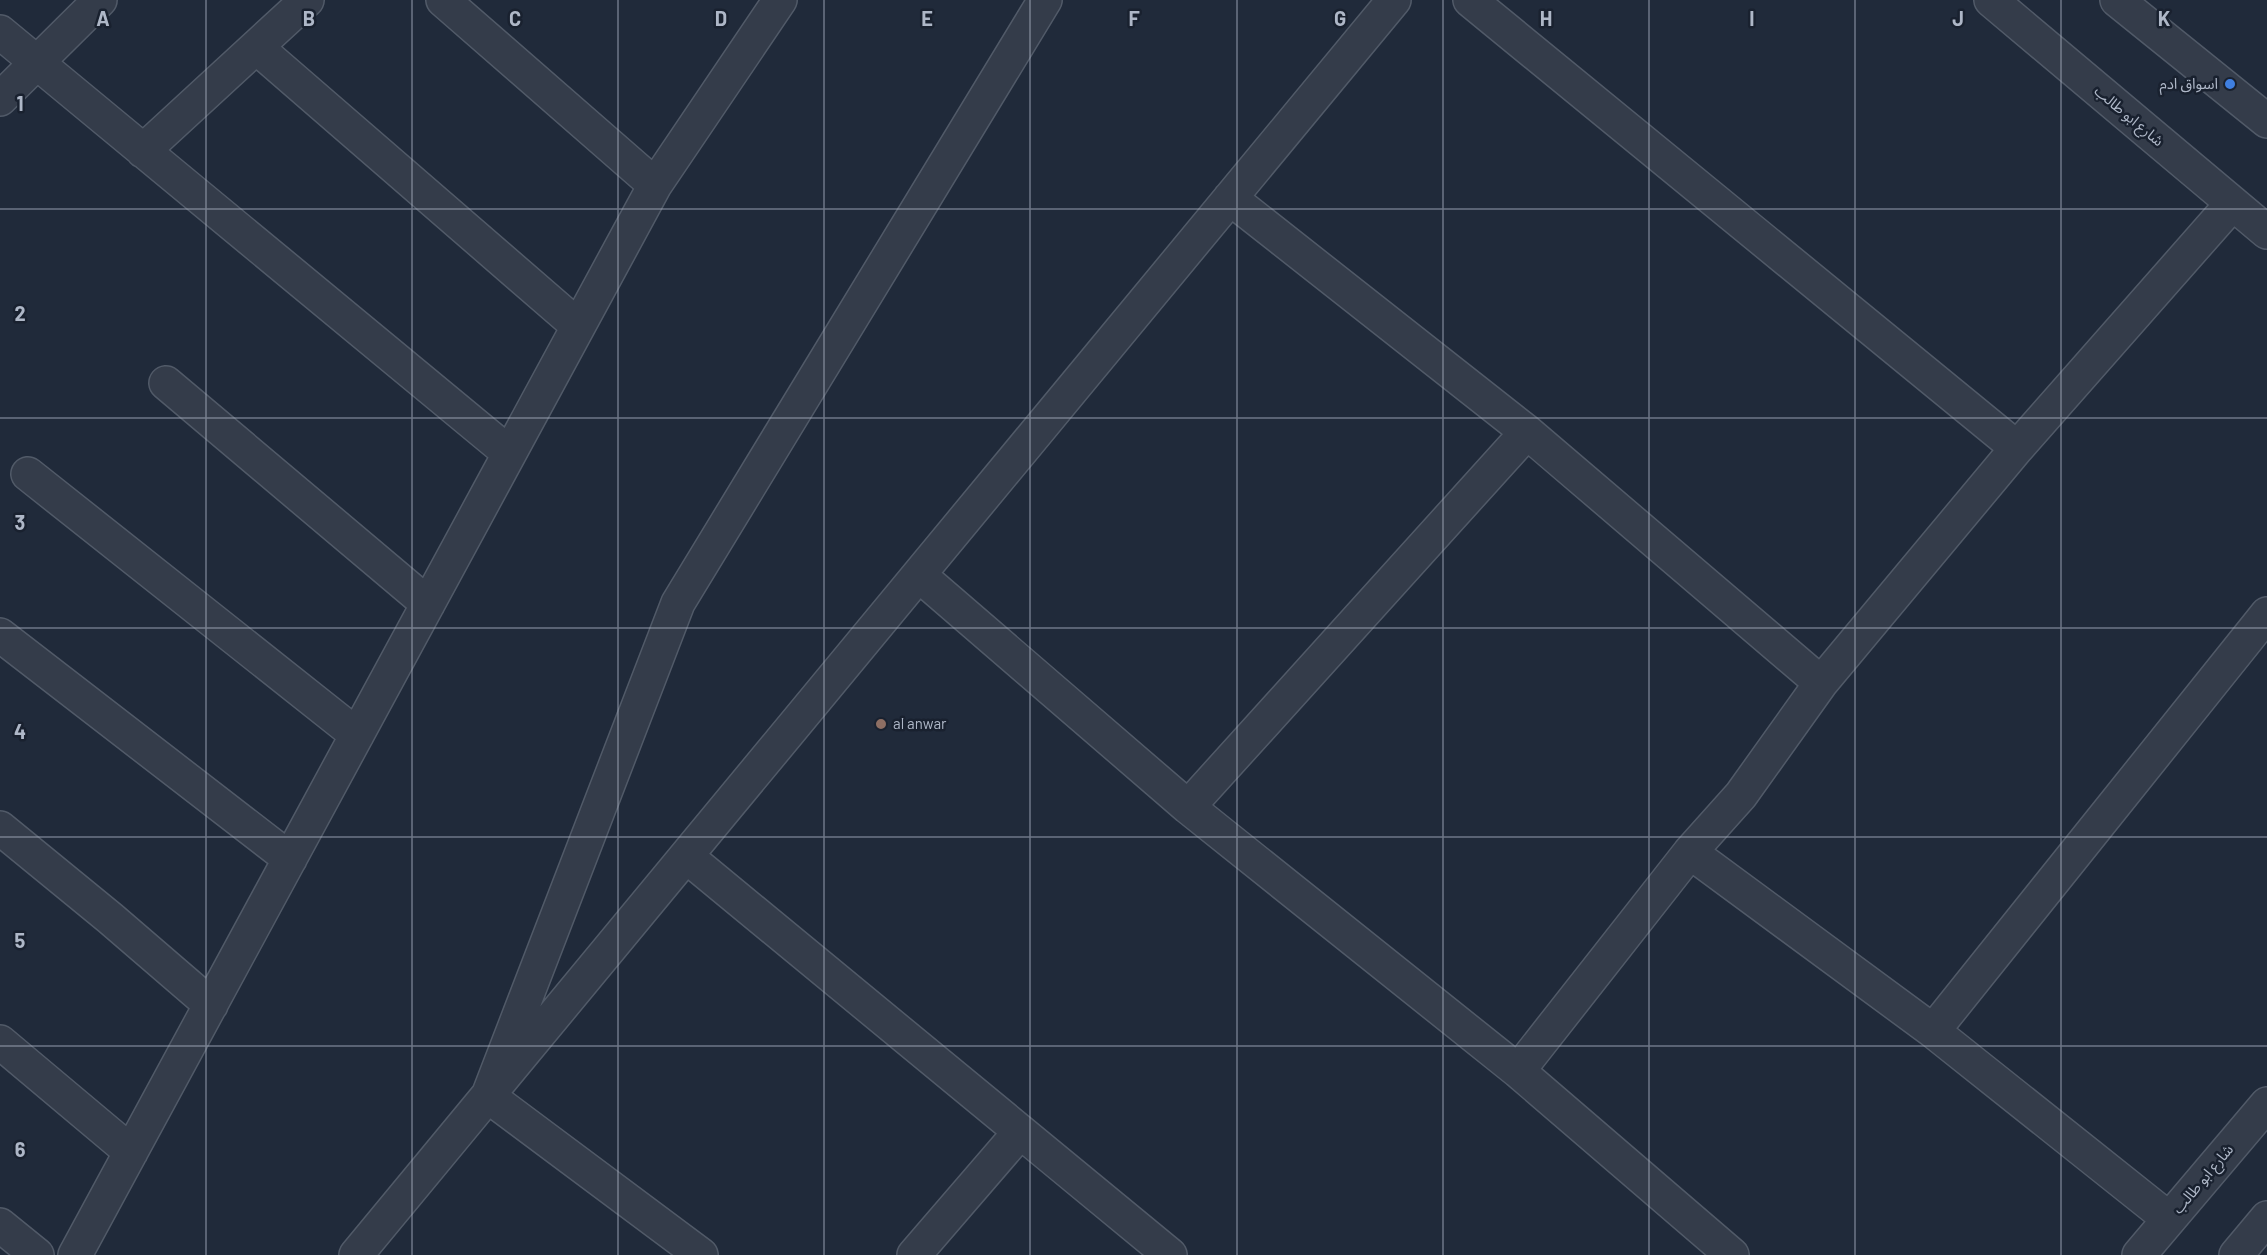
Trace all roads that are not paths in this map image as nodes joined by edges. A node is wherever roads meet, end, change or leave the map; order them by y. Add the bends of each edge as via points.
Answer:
1 (100, 0) edge
2 (307, 0) edge
3 (443, 0) edge
4 (780, 0) edge
5 (1045, 0) edge
6 (1394, 0) edge
7 (1470, 0) edge
8 (1991, 0) edge
9 (2134, 6) edge
10 (0, 32) edge
11 (256, 47) junction
12 (39, 63) junction
13 (0, 99) edge
14 (2267, 121) edge
15 (143, 151) junction
16 (655, 184) junction
17 (1230, 198) junction
18 (2232, 204) junction
19 (2267, 232) edge
20 (578, 326) junction
21 (166, 383) dead end
22 (1527, 432) junction
23 (2017, 448) junction
24 (509, 453) junction
25 (28, 474) dead end
26 (919, 575) junction
27 (428, 604) junction
28 (2267, 614) edge
29 (0, 635) edge
30 (1821, 683) junction
31 (357, 735) junction
32 (1188, 807) junction
33 (0, 828) edge
34 (1690, 852) junction
35 (686, 856) junction
36 (290, 858) junction
37 (211, 1005) junction
38 (1933, 1031) junction
39 (0, 1042) edge
40 (1518, 1071) junction
41 (488, 1096) junction
42 (2267, 1104) edge
43 (1020, 1132) junction
44 (131, 1152) junction
45 (2159, 1211) dead end
46 (2267, 1218) edge
47 (0, 1225) edge
48 (37, 1255) edge
49 (75, 1255) edge
50 (356, 1255) edge
51 (701, 1255) edge
52 (914, 1255) edge
53 (1170, 1255) edge
54 (1732, 1255) edge
55 (2139, 1255) edge
56 (2236, 1255) edge

1 - 12 street
2 - 11 street
3 - 16 street
4 - 16 street
5 - 41 street via 678,603
6 - 17 street
7 - 23 street
8 - 18 street, شارع ابو طالب
9 - 14 street
10 - 12 street
11 - 15 street
11 - 20 street
12 - 13 street
12 - 15 street
15 - 24 street
16 - 20 street
17 - 22 street
17 - 26 street
18 - 19 street, شارع ابو طالب
18 - 23 street
20 - 24 street
21 - 27 street
22 - 30 street
22 - 32 street
23 - 30 street
24 - 27 street
25 - 31 street
26 - 32 street
26 - 35 street
27 - 31 street
28 - 38 street
29 - 36 street
30 - 34 street via 1741,795
31 - 36 street
32 - 40 street
33 - 37 street
34 - 38 street
34 - 40 street
35 - 41 street
35 - 43 street
36 - 37 street
37 - 44 street
38 - 45 street
39 - 44 street
40 - 54 street
41 - 50 street
41 - 51 street
42 - 55 street, شارع ابو طالب
43 - 52 street
43 - 53 street
44 - 49 street
46 - 56 street
47 - 48 street

